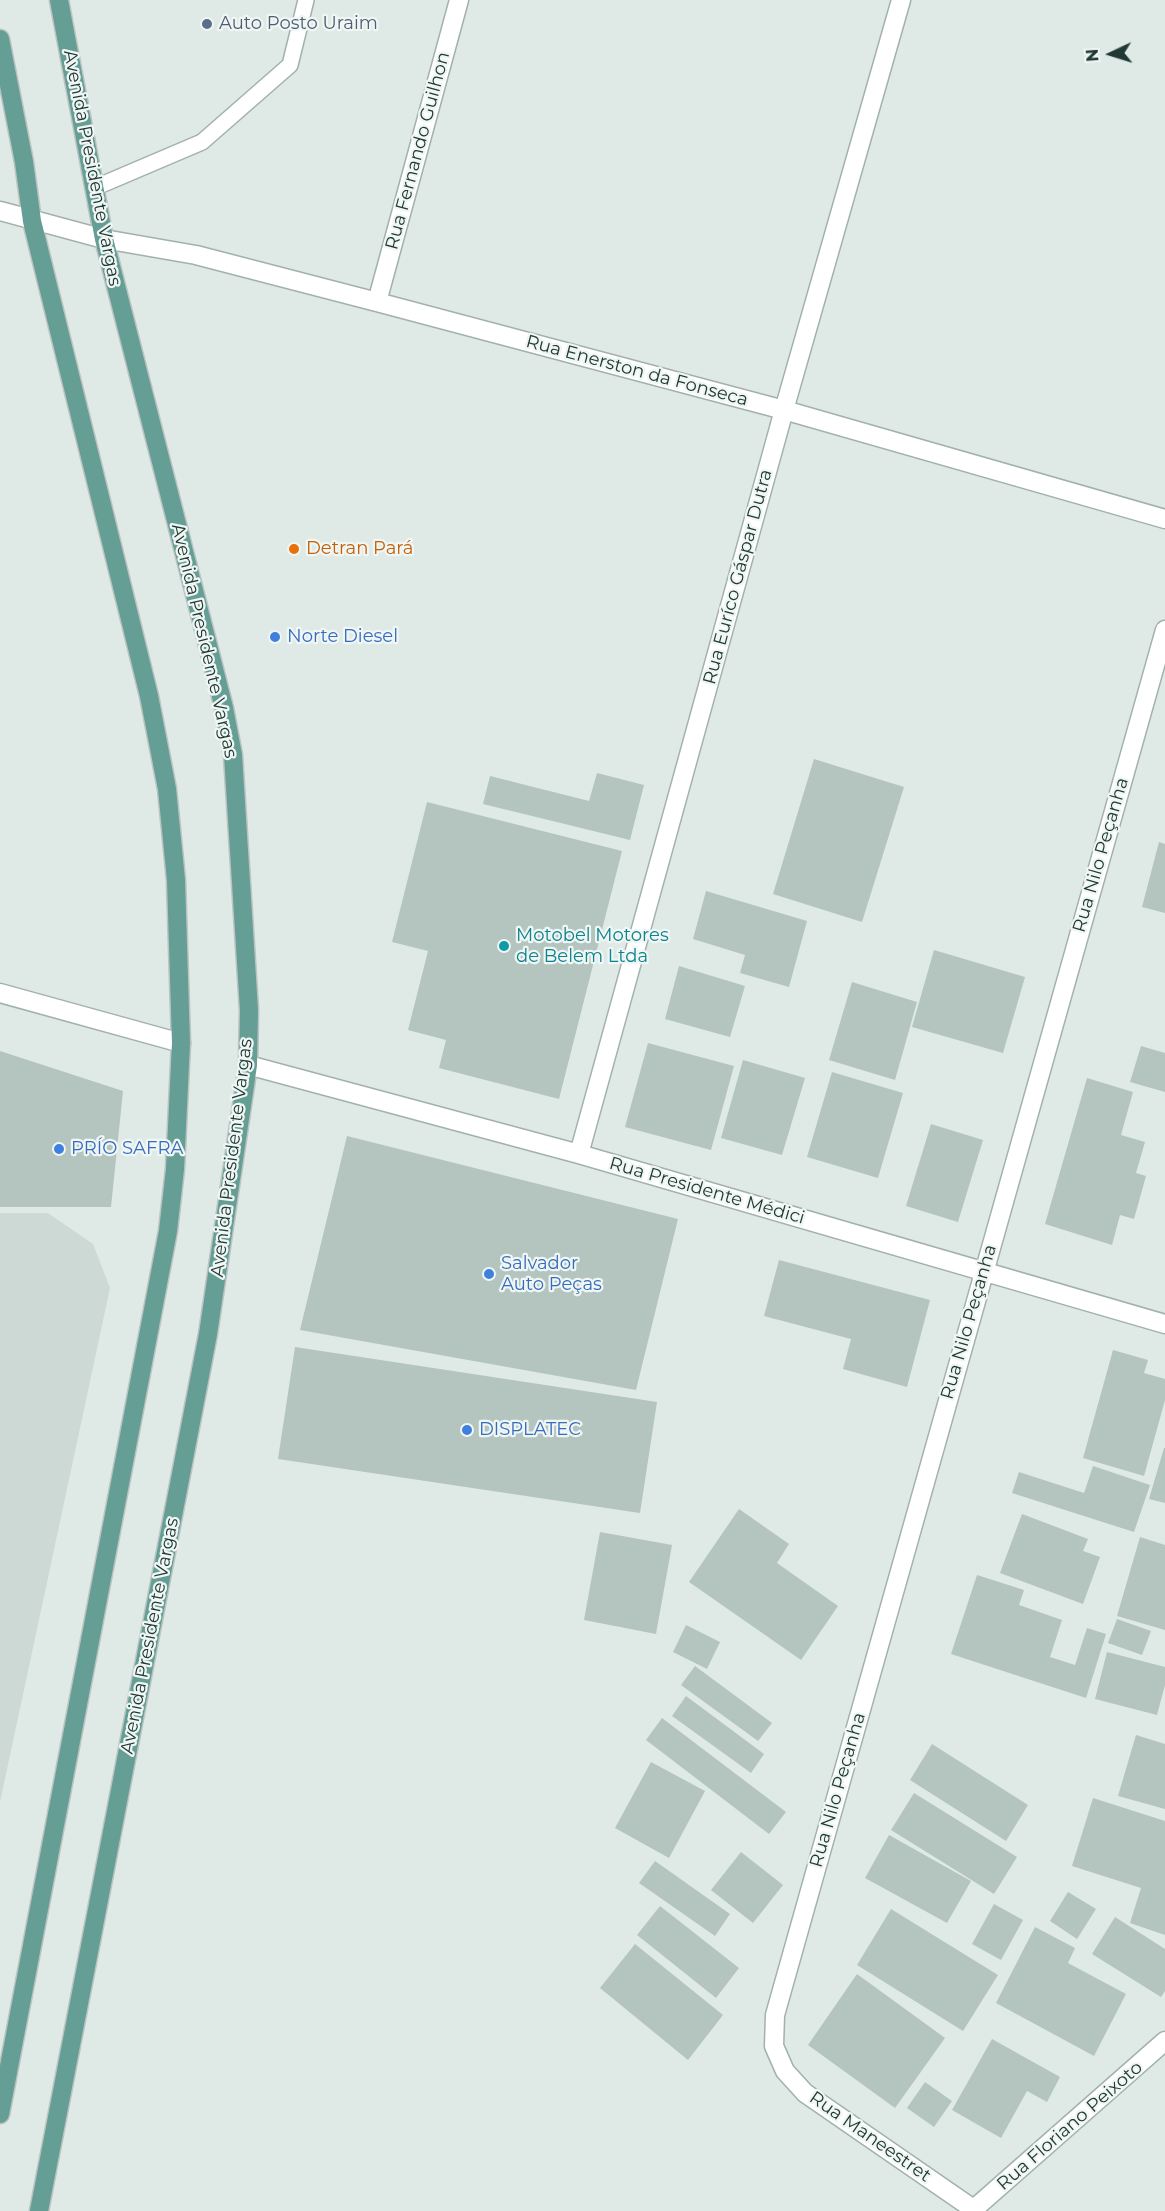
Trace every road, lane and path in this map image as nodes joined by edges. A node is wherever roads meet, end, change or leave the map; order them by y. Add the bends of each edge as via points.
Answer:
1 (59, 0) edge
2 (306, 0) edge
3 (459, 0) edge
4 (902, 0) edge
5 (0, 39) edge
6 (94, 188) junction
7 (0, 211) edge
8 (32, 221) junction
9 (104, 239) junction
10 (377, 302) junction
11 (784, 410) junction
12 (1165, 519) edge
13 (1165, 630) edge
14 (0, 993) edge
15 (181, 1043) junction
16 (248, 1065) junction
17 (579, 1154) junction
18 (983, 1271) junction
19 (1165, 1324) edge
20 (775, 2016) joint
21 (1165, 2041) edge
22 (0, 2114) edge
23 (975, 2210) edge
24 (39, 2211) edge

1 - 6 main road, Avenida Presidente Vargas
2 - 6 lane via 290,65 202,141
3 - 10 street, Rua Fernando Guilhon
4 - 11 street, Rua Euríco Gáspar Dutra
5 - 8 main road
6 - 9 main road, Avenida Presidente Vargas
7 - 8 street, Rua Enerston da Fonseca
8 - 9 street, Rua Enerston da Fonseca
8 - 15 main road via 149,696 167,789 176,880
9 - 10 street, Rua Enerston da Fonseca via 196,255
9 - 16 main road, Avenida Presidente Vargas via 233,755 246,927
10 - 11 street, Rua Enerston da Fonseca
11 - 12 street, Rua Enerston da Fonseca
11 - 17 street, Rua Euríco Gáspar Dutra
13 - 18 street, Rua Nilo Peçanha
14 - 15 street
15 - 22 main road via 168,1231
16 - 17 street, Rua Presidente Médici
16 - 24 main road, Avenida Presidente Vargas via 206,1346
17 - 18 street, Rua Presidente Médici
18 - 19 street, Rua Presidente Médici
18 - 20 street, Rua Nilo Peçanha
20 - 23 street, Rua Maneestret via 774,2046 785,2071 805,2093
21 - 23 street, Rua Floriano Peixoto

